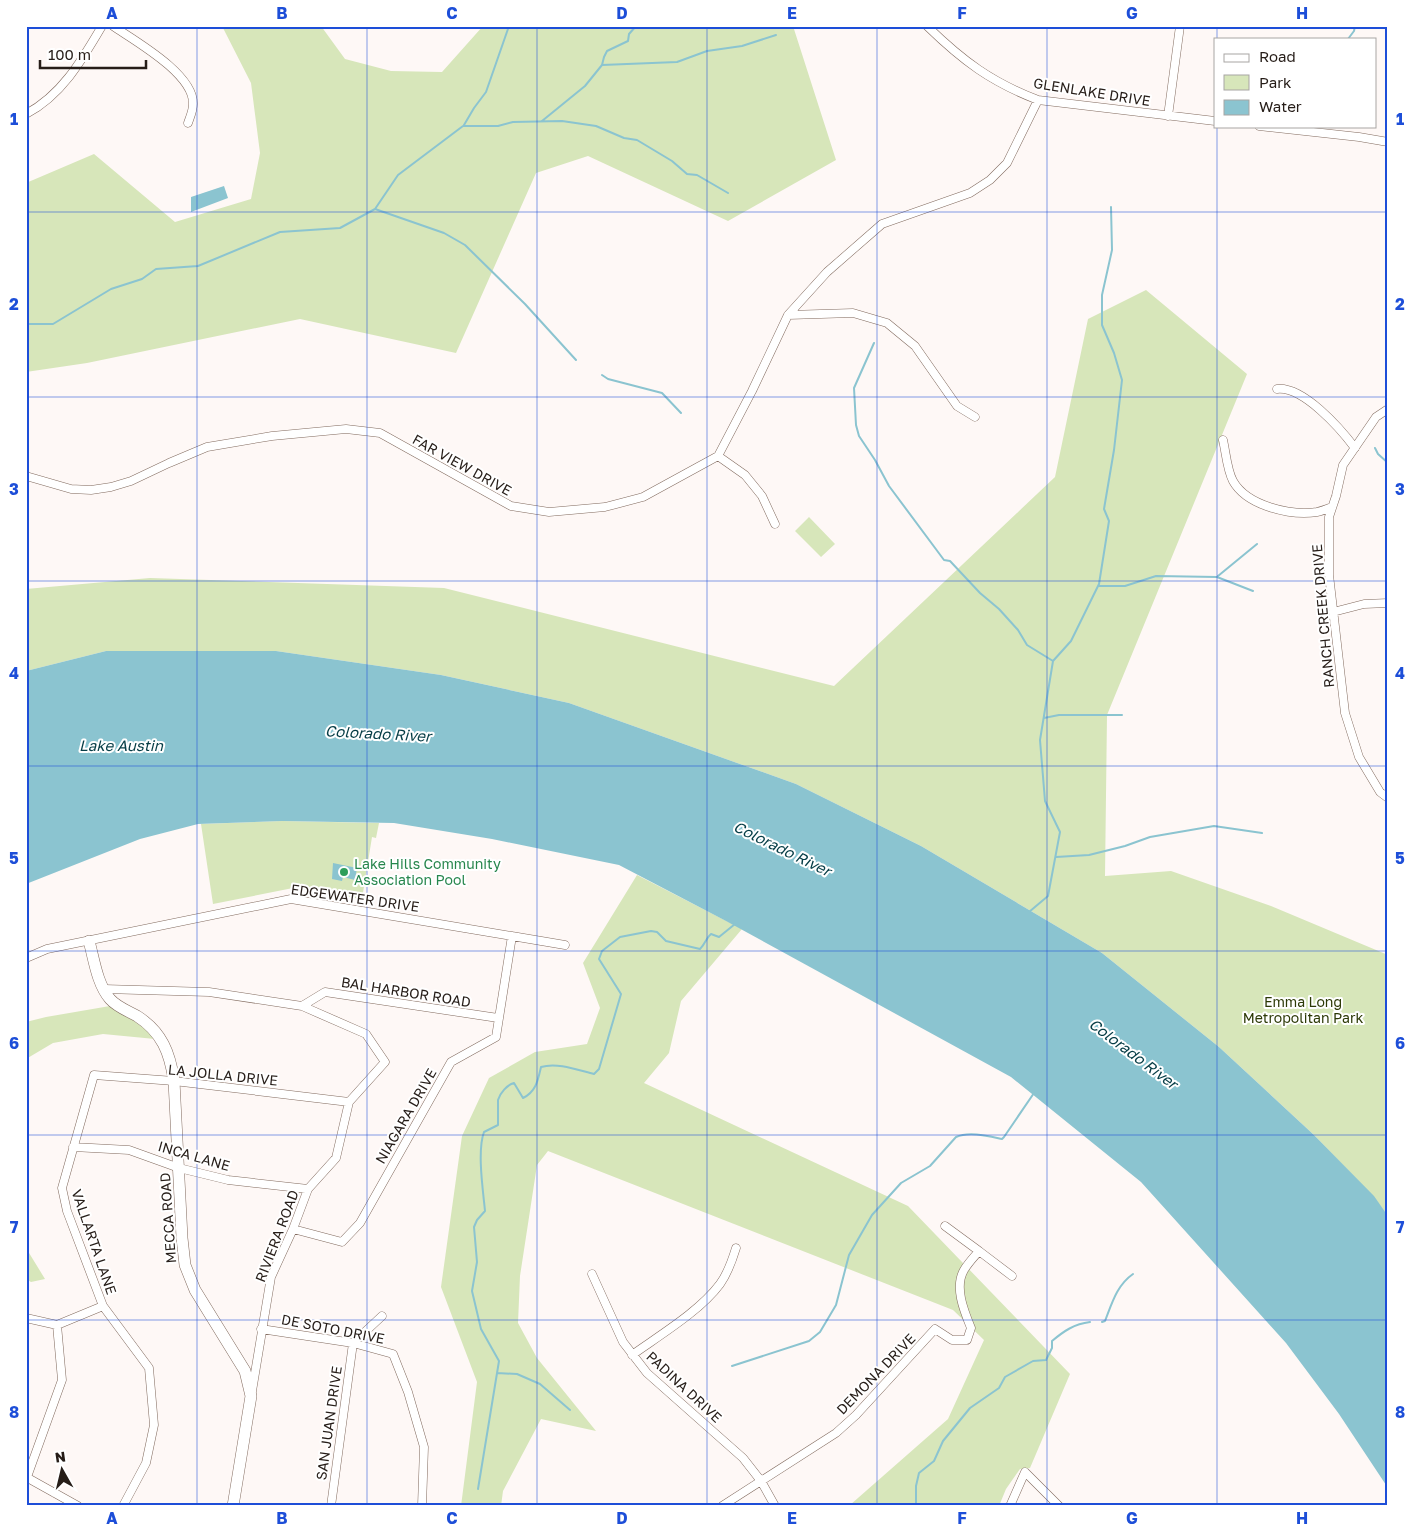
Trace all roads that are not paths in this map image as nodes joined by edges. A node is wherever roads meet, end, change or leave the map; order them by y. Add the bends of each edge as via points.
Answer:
1 (102, 26) edge
2 (112, 26) edge
3 (927, 26) edge
4 (1180, 26) edge
5 (1038, 100) junction
6 (26, 114) edge
7 (1168, 116) junction
8 (1214, 121) edge
9 (188, 123) dead end
10 (1277, 128) edge
11 (1388, 142) edge
12 (788, 315) junction
13 (1277, 389) dead end
14 (1388, 409) edge
15 (975, 417) dead end
16 (1223, 440) dead end
17 (1355, 448) junction
18 (718, 456) junction
19 (26, 476) edge
20 (1332, 507) junction
21 (775, 524) dead end
22 (1388, 603) edge
23 (1333, 612) junction
24 (1388, 798) edge
25 (512, 936) junction
26 (89, 941) junction
27 (565, 946) dead end
28 (26, 958) edge
29 (104, 989) junction
30 (302, 1006) junction
31 (498, 1018) junction
32 (94, 1075) joint
33 (174, 1081) junction
34 (349, 1102) junction
35 (73, 1147) junction
36 (179, 1168) junction
37 (308, 1189) junction
38 (945, 1226) dead end
39 (293, 1230) junction
40 (736, 1248) dead end
41 (979, 1251) junction
42 (592, 1274) dead end
43 (1012, 1276) dead end
44 (103, 1306) junction
45 (382, 1316) dead end
46 (26, 1318) edge
47 (57, 1325) junction
48 (261, 1329) junction
49 (353, 1343) junction
50 (632, 1355) junction
51 (251, 1396) junction
52 (27, 1477) edge
53 (761, 1481) junction
54 (78, 1506) edge
55 (123, 1506) edge
56 (233, 1506) edge
57 (331, 1506) edge
58 (422, 1506) edge
59 (722, 1506) edge
60 (775, 1506) edge
61 (1010, 1506) edge
62 (1059, 1506) edge

1 - 6 street via 66,80 43,103
2 - 9 street via 176,71 191,95 193,104
3 - 5 street, GLENLAKE DRIVE via 948,47 989,78
4 - 7 street
5 - 7 street, GLENLAKE DRIVE
5 - 12 street via 1007,163 990,180 970,193 882,224 827,272
7 - 8 street, GLENLAKE DRIVE
10 - 11 street
12 - 15 street via 853,313 887,322 915,346 956,406
12 - 18 street
13 - 17 street via 1299,393 1340,428
14 - 17 street, RANCH CREEK DRIVE via 1376,417
16 - 20 street via 1232,480 1249,498 1290,511 1318,512
17 - 20 street, RANCH CREEK DRIVE via 1343,465
18 - 19 street, FAR VIEW DRIVE via 643,497 605,507 549,512 511,506 380,433 346,429 272,436 207,447 110,488 71,489
18 - 21 street via 744,475 762,496
20 - 23 street, RANCH CREEK DRIVE via 1329,516 1329,575
22 - 23 street via 1364,604
23 - 24 street, RANCH CREEK DRIVE via 1345,713 1359,758 1380,792
25 - 26 street, EDGEWATER DRIVE via 291,899
25 - 27 street, EDGEWATER DRIVE
25 - 31 street, NIAGARA DRIVE
26 - 28 street, EDGEWATER DRIVE via 47,949
26 - 29 street, MECCA ROAD
29 - 30 street via 209,992
29 - 33 street, MECCA ROAD via 110,999 149,1026 160,1039 172,1061
30 - 31 street, BAL HARBOR ROAD via 325,992
30 - 34 street, RIVIERA ROAD via 366,1034 384,1062
31 - 39 street, NIAGARA DRIVE via 496,1037 451,1062 360,1223 342,1242
32 - 33 street, LA JOLLA DRIVE
32 - 35 street, VALLARTA LANE
33 - 34 street, LA JOLLA DRIVE
33 - 36 street, MECCA ROAD
34 - 37 street, RIVIERA ROAD via 336,1158
35 - 36 street, INCA LANE via 129,1150
35 - 44 street, VALLARTA LANE via 62,1188 67,1211
36 - 37 street, INCA LANE via 228,1180
36 - 51 street, MECCA ROAD via 183,1252 189,1278 243,1366
37 - 39 street, RIVIERA ROAD
38 - 41 street
39 - 48 street, RIVIERA ROAD via 271,1277
40 - 50 street via 728,1270 712,1294
41 - 43 street
41 - 53 street, DEMONA DRIVE via 963,1271 959,1288 971,1328 967,1340 952,1340 935,1329 836,1433
42 - 50 street, PADINA DRIVE
44 - 47 street
44 - 55 street, VALLARTA LANE via 149,1368 154,1425 146,1463
45 - 49 street
46 - 47 street
47 - 52 street via 62,1380
48 - 49 street, DE SOTO DRIVE
48 - 51 street, RIVIERA ROAD
49 - 57 street, SAN JUAN DRIVE
49 - 58 street, DE SOTO DRIVE via 393,1354 424,1447
50 - 53 street, PADINA DRIVE via 647,1373 739,1454
51 - 56 street, MECCA ROAD
52 - 54 street
53 - 59 street, DEMONA DRIVE
53 - 60 street, PADINA DRIVE
61 - 62 street via 1025,1472

